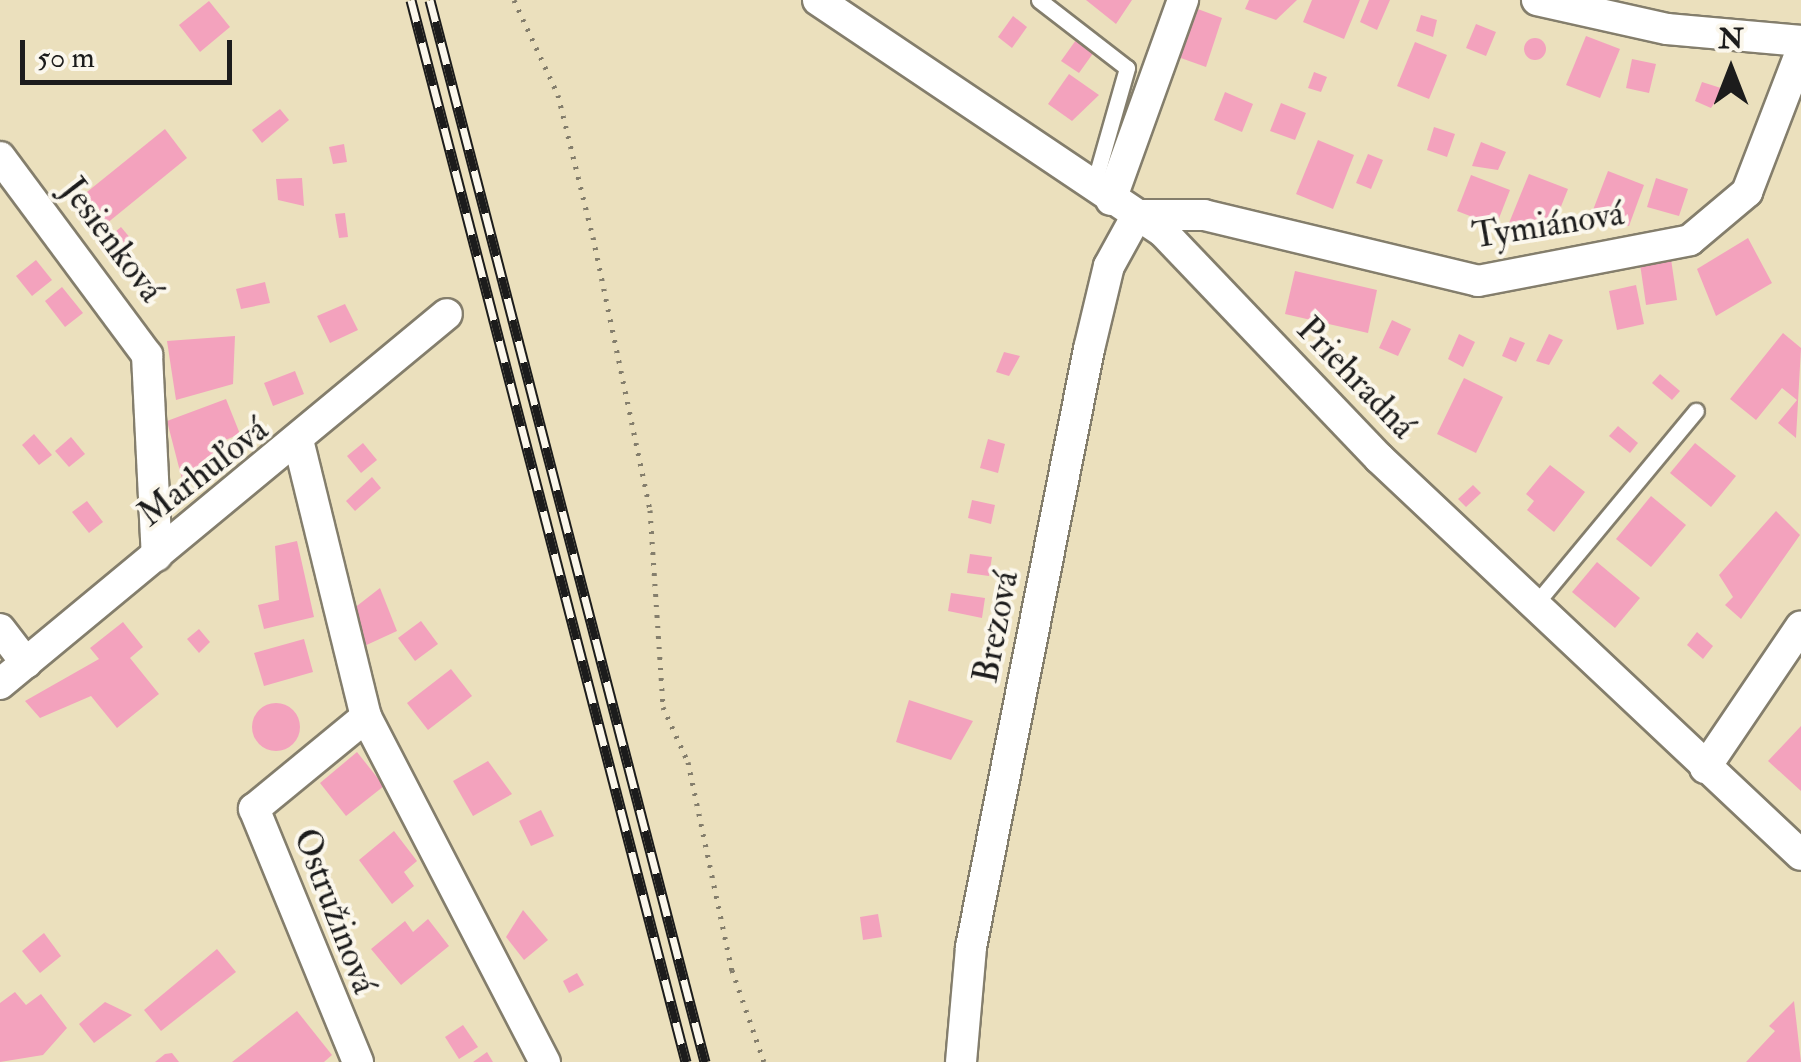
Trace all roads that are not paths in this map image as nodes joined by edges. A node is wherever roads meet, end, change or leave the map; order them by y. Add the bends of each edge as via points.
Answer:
1 (818, 0) edge
2 (1040, 0) edge
3 (1184, 0) edge
4 (1537, 0) edge
5 (1801, 42) edge
6 (1801, 51) edge
7 (0, 157) edge
8 (1114, 201) junction
9 (446, 314) dead end
10 (1696, 411) dead end
11 (299, 444) junction
12 (157, 556) junction
13 (1533, 607) junction
14 (1801, 626) edge
15 (0, 629) edge
16 (26, 663) junction
17 (0, 684) edge
18 (366, 717) junction
19 (1706, 768) junction
20 (1801, 855) edge
21 (358, 1062) edge
22 (545, 1062) edge
23 (961, 1062) edge

1 - 8 street, Priehradná
2 - 8 lane via 1127,68
3 - 8 street, Brezová
4 - 5 street via 1667,30
6 - 8 street, Tymiánová via 1747,192 1690,240 1478,281 1204,215
7 - 12 street, Jesienková via 147,355
8 - 13 street, Priehradná via 1188,255
8 - 23 street, Brezová via 1110,266 971,946
9 - 11 street, Marhuľová
10 - 13 lane
11 - 12 street, Marhuľová
11 - 18 street
12 - 16 street, Marhuľová
13 - 19 street, Priehradná
14 - 19 street
15 - 16 street
16 - 17 street, Marhuľová
18 - 21 street, Ostružinová via 254,809
18 - 22 street
19 - 20 street, Priehradná

